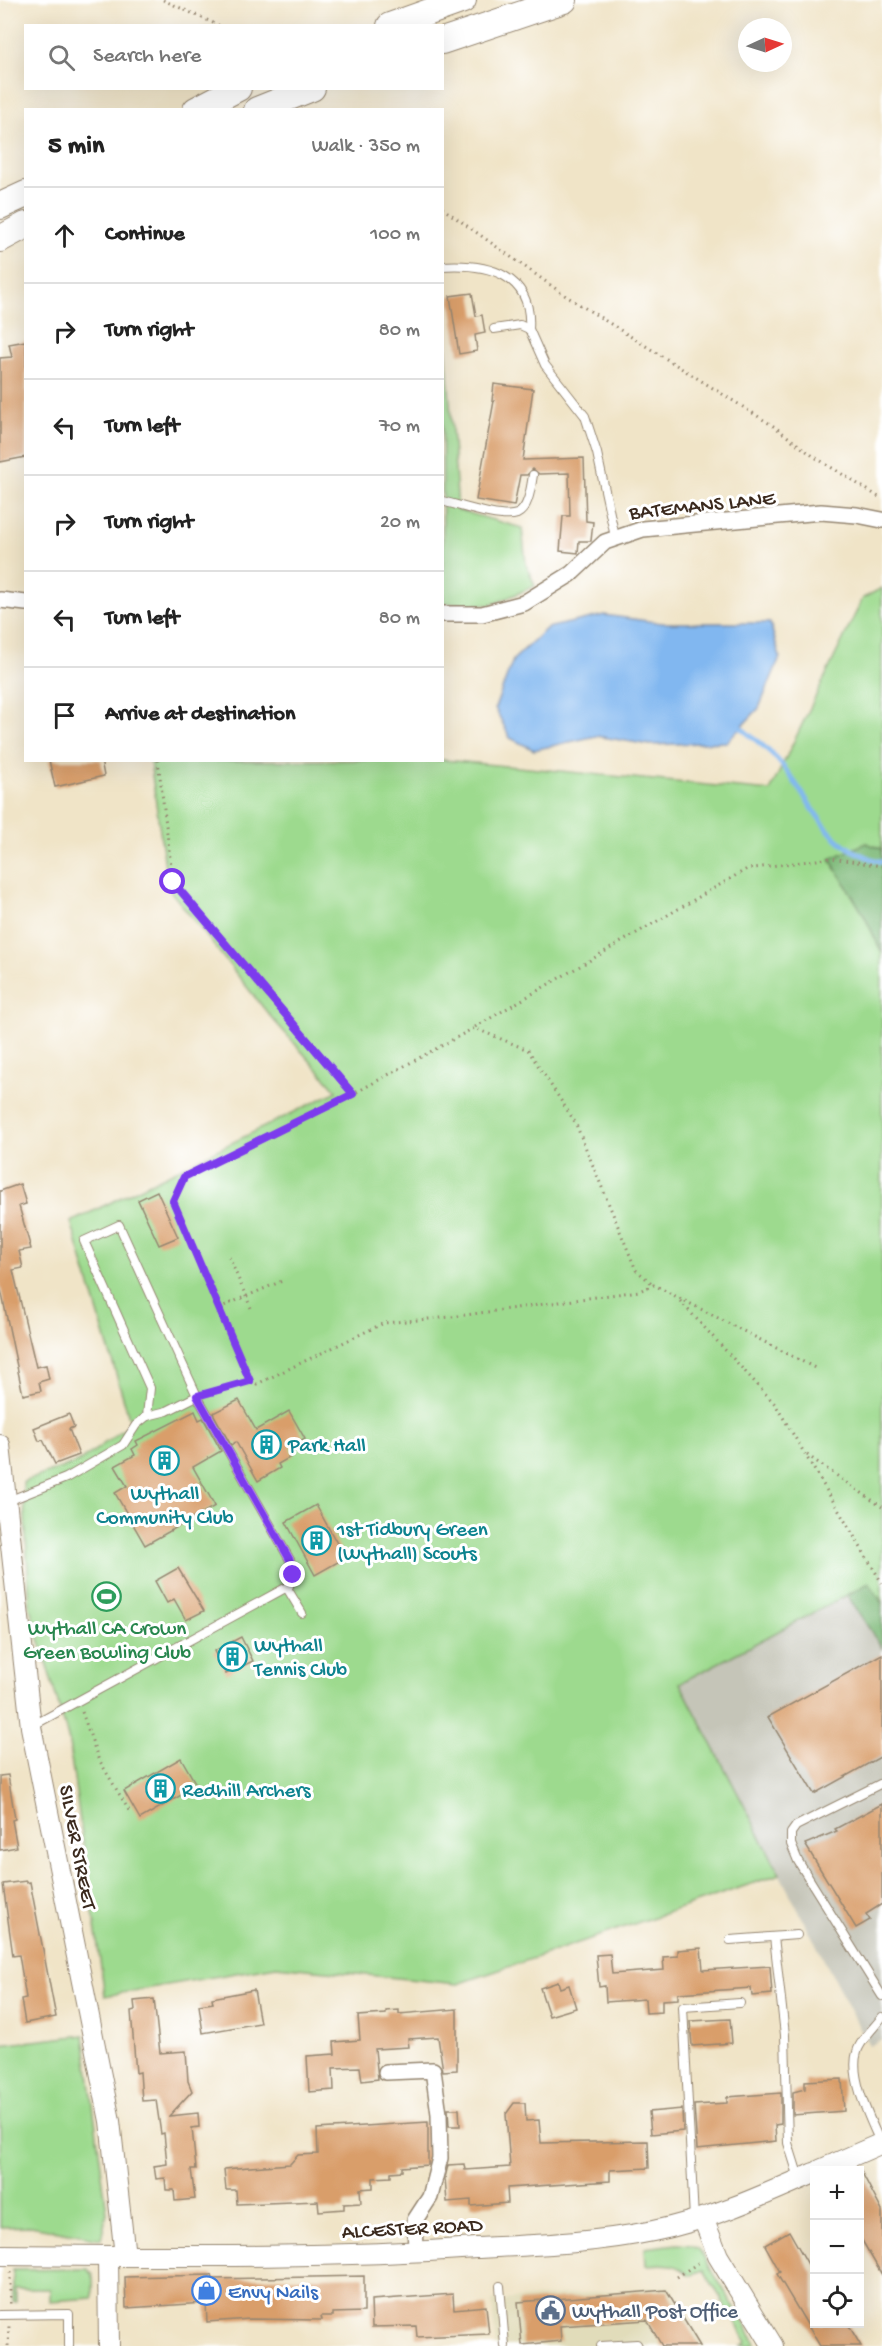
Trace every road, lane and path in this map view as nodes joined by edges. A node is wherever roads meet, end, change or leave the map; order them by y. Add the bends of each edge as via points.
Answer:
1 (163, 0) edge
2 (463, 0) edge
3 (564, 0) edge
4 (216, 24) edge
5 (396, 24) edge
6 (444, 40) edge
7 (234, 90) edge
8 (307, 90) edge
9 (200, 108) edge
10 (262, 108) edge
11 (24, 195) edge
12 (0, 206) edge
13 (444, 209) edge
14 (24, 226) edge
15 (0, 238) edge
16 (444, 266) edge
17 (494, 329) dead end
18 (529, 329) junction
19 (533, 475) dead end
20 (882, 499) edge
21 (444, 501) edge
22 (882, 520) edge
23 (615, 537) junction
24 (0, 600) edge
25 (24, 603) edge
26 (444, 614) edge
27 (158, 762) edge
28 (882, 866) edge
29 (474, 1028) junction
30 (353, 1094) junction
31 (228, 1257) dead end
32 (282, 1281) dead end
33 (654, 1285) junction
34 (246, 1296) junction
35 (679, 1300) junction
36 (219, 1308) junction
37 (251, 1308) dead end
38 (814, 1368) dead end
39 (250, 1381) junction
40 (197, 1396) junction
41 (147, 1416) junction
42 (0, 1445) edge
43 (804, 1454) junction
44 (7, 1502) junction
45 (882, 1507) edge
46 (5, 1555) edge
47 (882, 1583) edge
48 (286, 1588) junction
49 (302, 1613) dead end
50 (79, 1701) junction
51 (30, 1727) junction
52 (882, 1783) edge
53 (131, 1814) dead end
54 (797, 1935) dead end
55 (774, 1937) junction
56 (730, 1940) dead end
57 (882, 1996) edge
58 (740, 2003) dead end
59 (882, 2017) edge
60 (386, 2072) dead end
61 (881, 2143) edge
62 (829, 2166) edge
63 (807, 2176) edge
64 (698, 2219) junction
65 (716, 2250) junction
66 (416, 2252) junction
67 (0, 2255) edge
68 (116, 2256) junction
69 (677, 2277) dead end
70 (500, 2286) dead end
71 (0, 2315) edge
72 (69, 2346) edge
73 (109, 2346) edge
74 (506, 2346) edge
75 (601, 2346) edge
76 (638, 2346) edge
77 (773, 2346) edge

1 - 4 path
2 - 5 highway
3 - 6 highway
7 - 9 highway
8 - 10 highway
11 - 12 highway
13 - 20 path via 566,296
14 - 15 highway
16 - 18 lane via 500,273 513,279 525,295
17 - 18 lane
18 - 23 lane via 545,365 585,416
19 - 21 lane via 523,508 517,514 503,515
22 - 23 street, BATEMANS LANE via 821,512 643,529
23 - 26 street, BATEMANS LANE via 571,574 524,603 482,614
24 - 25 street
27 - 30 path via 173,882
28 - 29 path via 832,858 747,869
29 - 30 path
29 - 33 path via 528,1050 575,1122 636,1270
30 - 36 path via 184,1177 173,1201
31 - 34 path
32 - 34 path
33 - 35 path
33 - 39 path via 463,1315 384,1323 257,1384
34 - 36 path
34 - 37 path
35 - 38 path
35 - 43 path via 775,1404
36 - 39 path
39 - 40 path
40 - 41 lane
40 - 41 lane via 119,1225 84,1240 150,1388
40 - 48 lane via 290,1560 293,1575
41 - 44 lane via 123,1445 66,1478
42 - 44 street, SILVER STREET
43 - 45 path
43 - 47 path
44 - 46 street, SILVER STREET
46 - 51 street, SILVER STREET
48 - 49 lane
48 - 50 lane
50 - 51 lane
50 - 53 path via 98,1758
51 - 68 street, SILVER STREET via 111,2121
52 - 57 lane via 796,1826 791,1833 791,1844 813,1889
54 - 55 lane
55 - 56 lane
55 - 63 lane via 785,2035 788,2143
58 - 64 lane via 683,2007
59 - 61 lane via 857,2051 856,2070 863,2102
60 - 66 street via 433,2070 440,2158 430,2197 415,2220
61 - 62 street
63 - 64 street, ALCESTER ROAD via 752,2201
64 - 65 street
64 - 66 street, ALCESTER ROAD via 652,2232 574,2242
65 - 69 path
65 - 77 street
66 - 68 street, ALCESTER ROAD
67 - 68 street, ALCESTER ROAD
68 - 73 street, SILVER STREET
70 - 74 lane
71 - 72 lane via 69,2314
75 - 76 lane

